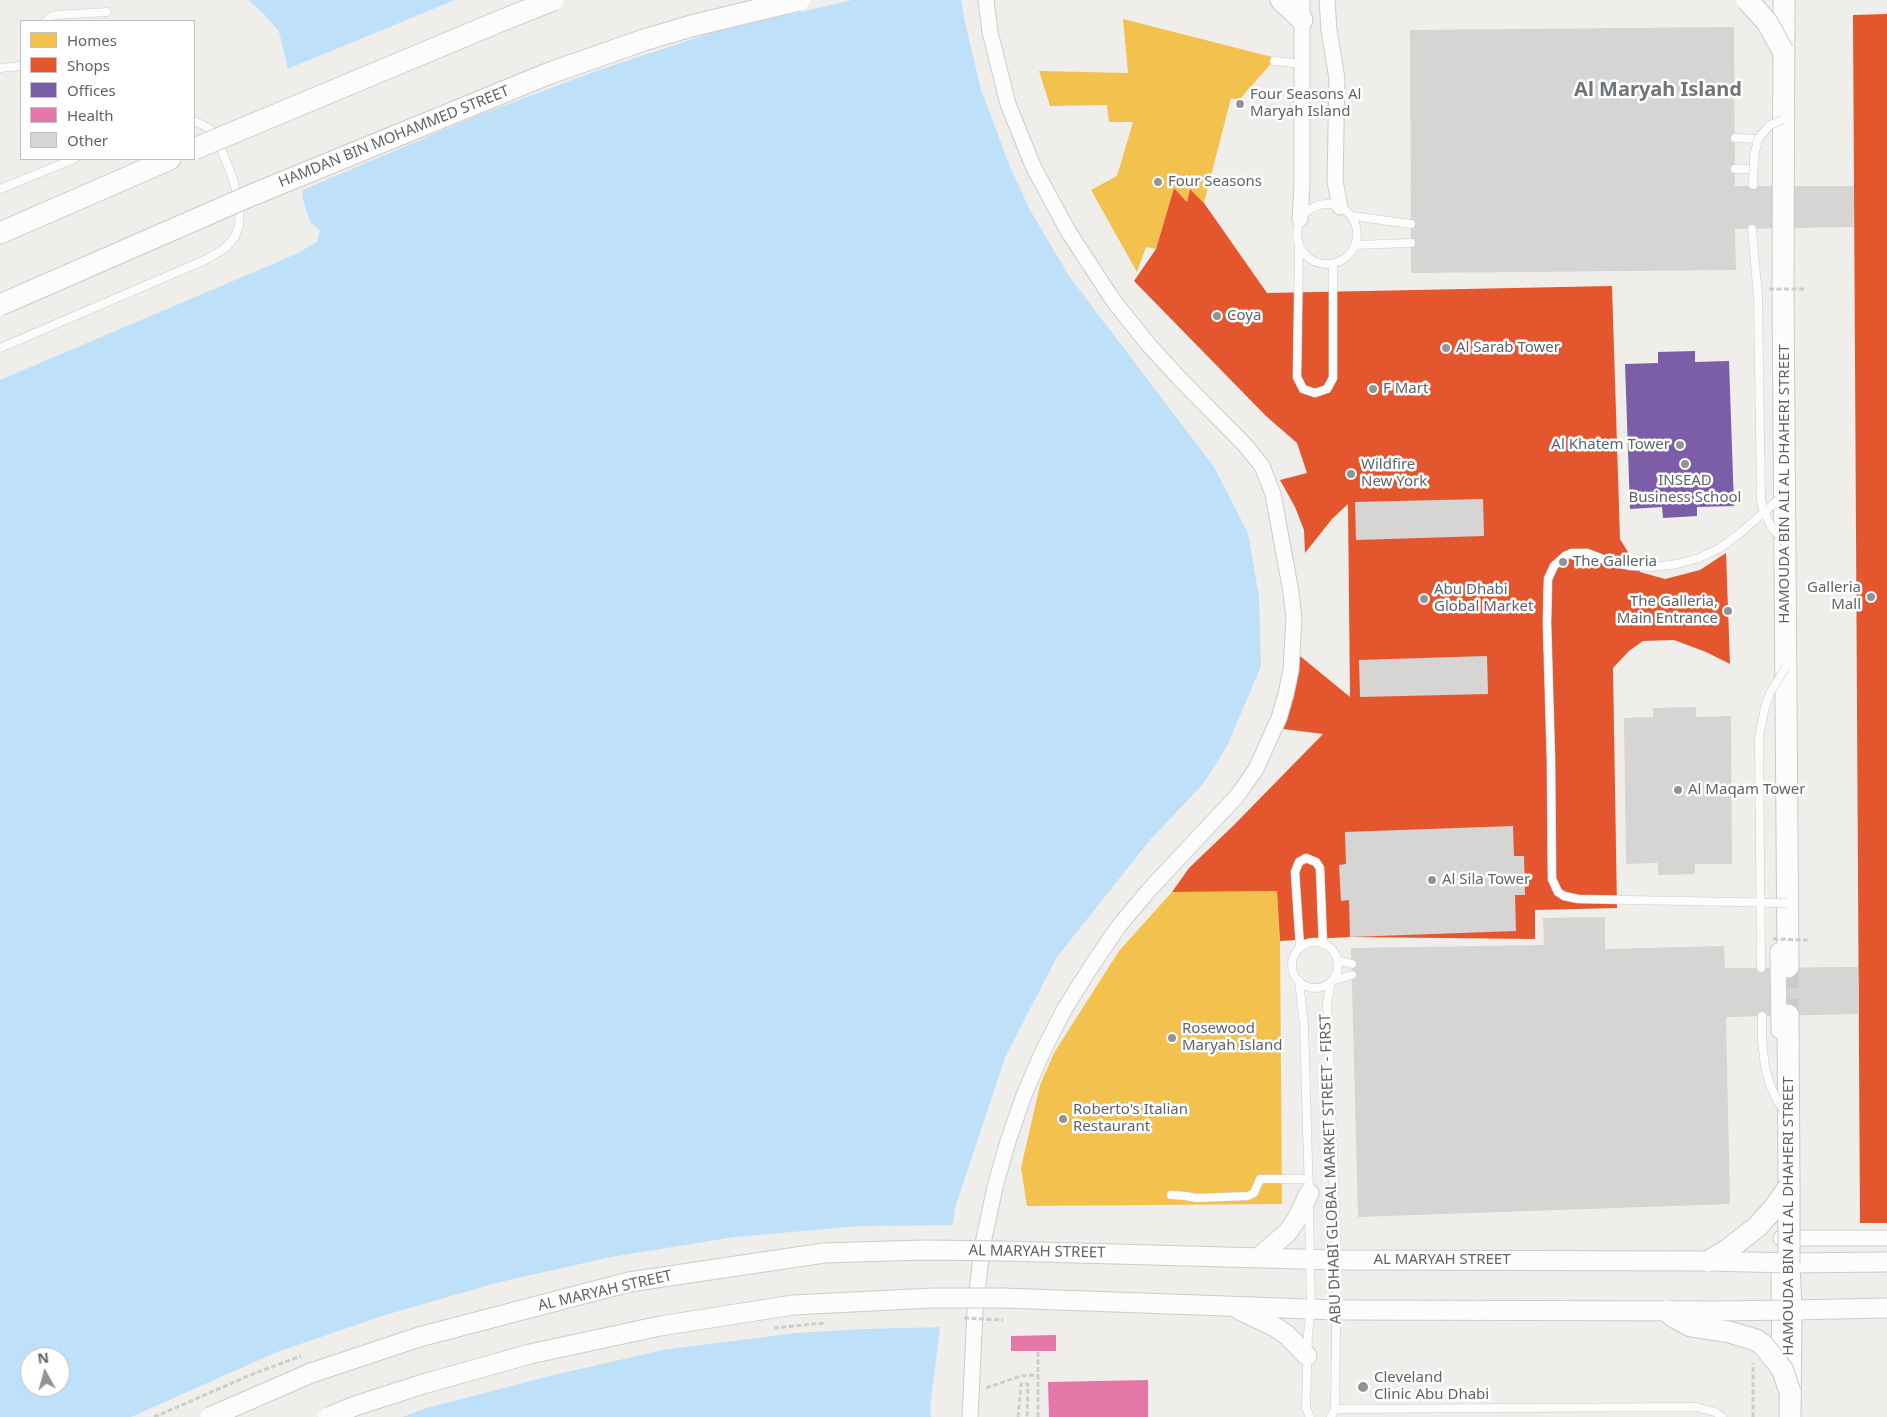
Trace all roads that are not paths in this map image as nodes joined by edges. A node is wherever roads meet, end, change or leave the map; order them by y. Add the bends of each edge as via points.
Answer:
1 (553, 0) edge
2 (800, 0) edge
3 (986, 0) edge
4 (1282, 0) edge
5 (1327, 0) edge
6 (1747, 0) edge
7 (1782, 0) edge
8 (1302, 10) edge
9 (107, 12) dead end
10 (47, 20) edge
11 (1783, 51) junction
12 (1274, 61) dead end
13 (1302, 64) junction
14 (20, 66) edge
15 (0, 68) edge
16 (1783, 118) junction
17 (195, 121) edge
18 (1735, 138) dead end
19 (1758, 139) junction
20 (195, 149) edge
21 (72, 160) edge
22 (168, 160) edge
23 (1735, 169) dead end
24 (1754, 169) junction
25 (1753, 185) dead end
26 (0, 189) edge
27 (1340, 207) junction
28 (1352, 216) junction
29 (1300, 219) junction
30 (1411, 224) dead end
31 (1752, 229) dead end
32 (0, 233) edge
33 (1411, 243) dead end
34 (1355, 245) junction
35 (1299, 248) junction
36 (1333, 264) junction
37 (0, 305) edge
38 (0, 348) edge
39 (1785, 494) junction
40 (1764, 512) junction
41 (1786, 543) junction
42 (1786, 667) junction
43 (1760, 902) junction
44 (1787, 903) junction
45 (1323, 944) junction
46 (1300, 947) junction
47 (1337, 960) junction
48 (1352, 964) dead end
49 (1788, 967) tunnel mouth
50 (1761, 968) dead end
51 (1352, 975) dead end
52 (1331, 980) junction
53 (1298, 981) junction
54 (1762, 1016) dead end
55 (1788, 1016) tunnel mouth
56 (1788, 1118) junction
57 (1309, 1186) junction
58 (1789, 1187) junction
59 (1171, 1195) dead end
60 (1779, 1238) junction
61 (1887, 1238) edge
62 (1259, 1257) junction
63 (1311, 1259) junction
64 (1337, 1260) junction
65 (1709, 1261) junction
66 (1789, 1262) junction
67 (1887, 1262) edge
68 (1231, 1306) junction
69 (1887, 1308) edge
70 (1311, 1309) junction
71 (1336, 1310) junction
72 (1791, 1310) junction
73 (1667, 1311) junction
74 (1307, 1356) junction
75 (1790, 1392) junction
76 (1653, 1407) junction
77 (1533, 1408) junction
78 (1333, 1413) edge
79 (210, 1417) edge
80 (328, 1417) edge
81 (970, 1417) edge
82 (1308, 1417) edge
83 (1533, 1417) edge
84 (1654, 1417) edge
85 (1722, 1417) edge
86 (1780, 1417) edge
87 (1790, 1417) edge

1 - 20 main road, bridge
2 - 37 main road, HAMDAN BIN MOHAMMED STREET, bridge via 682,29 550,73 252,195
3 - 81 street via 990,32 1008,104 1033,166 1068,232 1147,343 1262,466 1273,494 1292,592 1294,619 1286,694 1256,769 1237,796 1118,927 1066,1008 1024,1095 988,1217 977,1278
4 - 8 main road
5 - 27 street via 1337,79 1335,180
6 - 11 main road, bridge via 1767,22
7 - 11 main road, HAMOUDA BIN ALI AL DHAHERI STREET
7 - 60 street via 1777,500
8 - 13 street
9 - 10 lane via 56,16
11 - 16 main road, HAMOUDA BIN ALI AL DHAHERI STREET
12 - 13 lane
13 - 29 street
14 - 15 lane
16 - 19 lane, bridge via 1769,126
16 - 39 main road, HAMOUDA BIN ALI AL DHAHERI STREET
17 - 38 lane via 209,128 232,176 240,206 235,238 224,249 204,260
18 - 19 lane
19 - 24 lane, bridge
21 - 26 lane
22 - 32 main road
23 - 24 lane
24 - 25 lane, bridge
27 - 28 lane
27 - 29 lane via 1322,204
28 - 30 lane
28 - 34 lane via 1356,225
29 - 35 lane via 1296,229
31 - 40 lane, bridge via 1758,289 1760,489
33 - 34 lane
34 - 36 lane via 1343,261
35 - 36 lane via 1313,262
35 - 36 lane via 1297,378 1303,389 1315,393 1326,389 1333,378
39 - 40 lane, bridge
39 - 41 main road, HAMOUDA BIN ALI AL DHAHERI STREET
40 - 41 lane, bridge via 1772,528
40 - 43 lane, bridge via 1720,548 1677,564 1631,566 1587,553 1565,556 1554,566 1548,579 1547,623 1552,878 1558,892 1578,899
41 - 42 main road, HAMOUDA BIN ALI AL DHAHERI STREET
42 - 43 lane, bridge via 1770,693 1759,737
42 - 44 main road, HAMOUDA BIN ALI AL DHAHERI STREET
43 - 44 lane, bridge
43 - 50 lane, bridge
44 - 49 main road, HAMOUDA BIN ALI AL DHAHERI STREET via 1798,940
45 - 46 lane via 1315,942
45 - 46 lane, ABU DHABI GLOBAL MARKET STREET - FIRST via 1320,868 1316,862 1306,858 1299,862 1295,872
45 - 47 lane via 1330,947
46 - 53 lane, ABU DHABI GLOBAL MARKET STREET - FIRST via 1292,960
47 - 48 lane
47 - 52 lane, ABU DHABI GLOBAL MARKET STREET - FIRST via 1337,971
51 - 52 lane
52 - 53 lane via 1326,985 1311,988
52 - 64 lane, ABU DHABI GLOBAL MARKET STREET - FIRST via 1326,1011
53 - 57 lane, ABU DHABI GLOBAL MARKET STREET - FIRST via 1304,1025
54 - 56 lane, bridge via 1765,1067 1770,1085
55 - 56 main road, HAMOUDA BIN ALI AL DHAHERI STREET
56 - 58 main road, HAMOUDA BIN ALI AL DHAHERI STREET
57 - 59 lane via 1260,1179 1254,1193 1248,1196 1203,1198
57 - 62 street via 1298,1217 1288,1232
57 - 63 lane, ABU DHABI GLOBAL MARKET STREET - FIRST
58 - 65 main road, bridge via 1757,1227
58 - 66 main road, HAMOUDA BIN ALI AL DHAHERI STREET, bridge
60 - 61 street
60 - 86 street
62 - 63 street, AL MARYAH STREET
62 - 79 street, AL MARYAH STREET, bridge via 924,1250 824,1254 629,1282 419,1337 311,1373
63 - 64 street, AL MARYAH STREET
63 - 70 lane, ABU DHABI GLOBAL MARKET STREET - FIRST
64 - 65 street, AL MARYAH STREET
64 - 71 lane, ABU DHABI GLOBAL MARKET STREET - FIRST
65 - 66 street, AL MARYAH STREET, bridge
66 - 67 street, AL MARYAH STREET
66 - 72 main road, HAMOUDA BIN ALI AL DHAHERI STREET
68 - 70 street
68 - 74 street via 1275,1327
68 - 80 street, bridge via 1002,1298 793,1305 660,1326 530,1354 423,1384
69 - 72 street
70 - 71 street
70 - 74 lane, ABU DHABI GLOBAL MARKET STREET - FIRST
71 - 73 street, bridge
71 - 78 lane, ABU DHABI GLOBAL MARKET STREET - FIRST
72 - 73 street, bridge
72 - 75 main road, HAMOUDA BIN ALI AL DHAHERI STREET, bridge
73 - 75 main road, bridge via 1691,1326 1756,1340 1783,1371
74 - 82 lane, ABU DHABI GLOBAL MARKET STREET - FIRST
75 - 87 main road, HAMOUDA BIN ALI AL DHAHERI STREET
76 - 77 lane
76 - 84 lane
76 - 85 lane via 1696,1407
77 - 78 lane
77 - 83 lane

